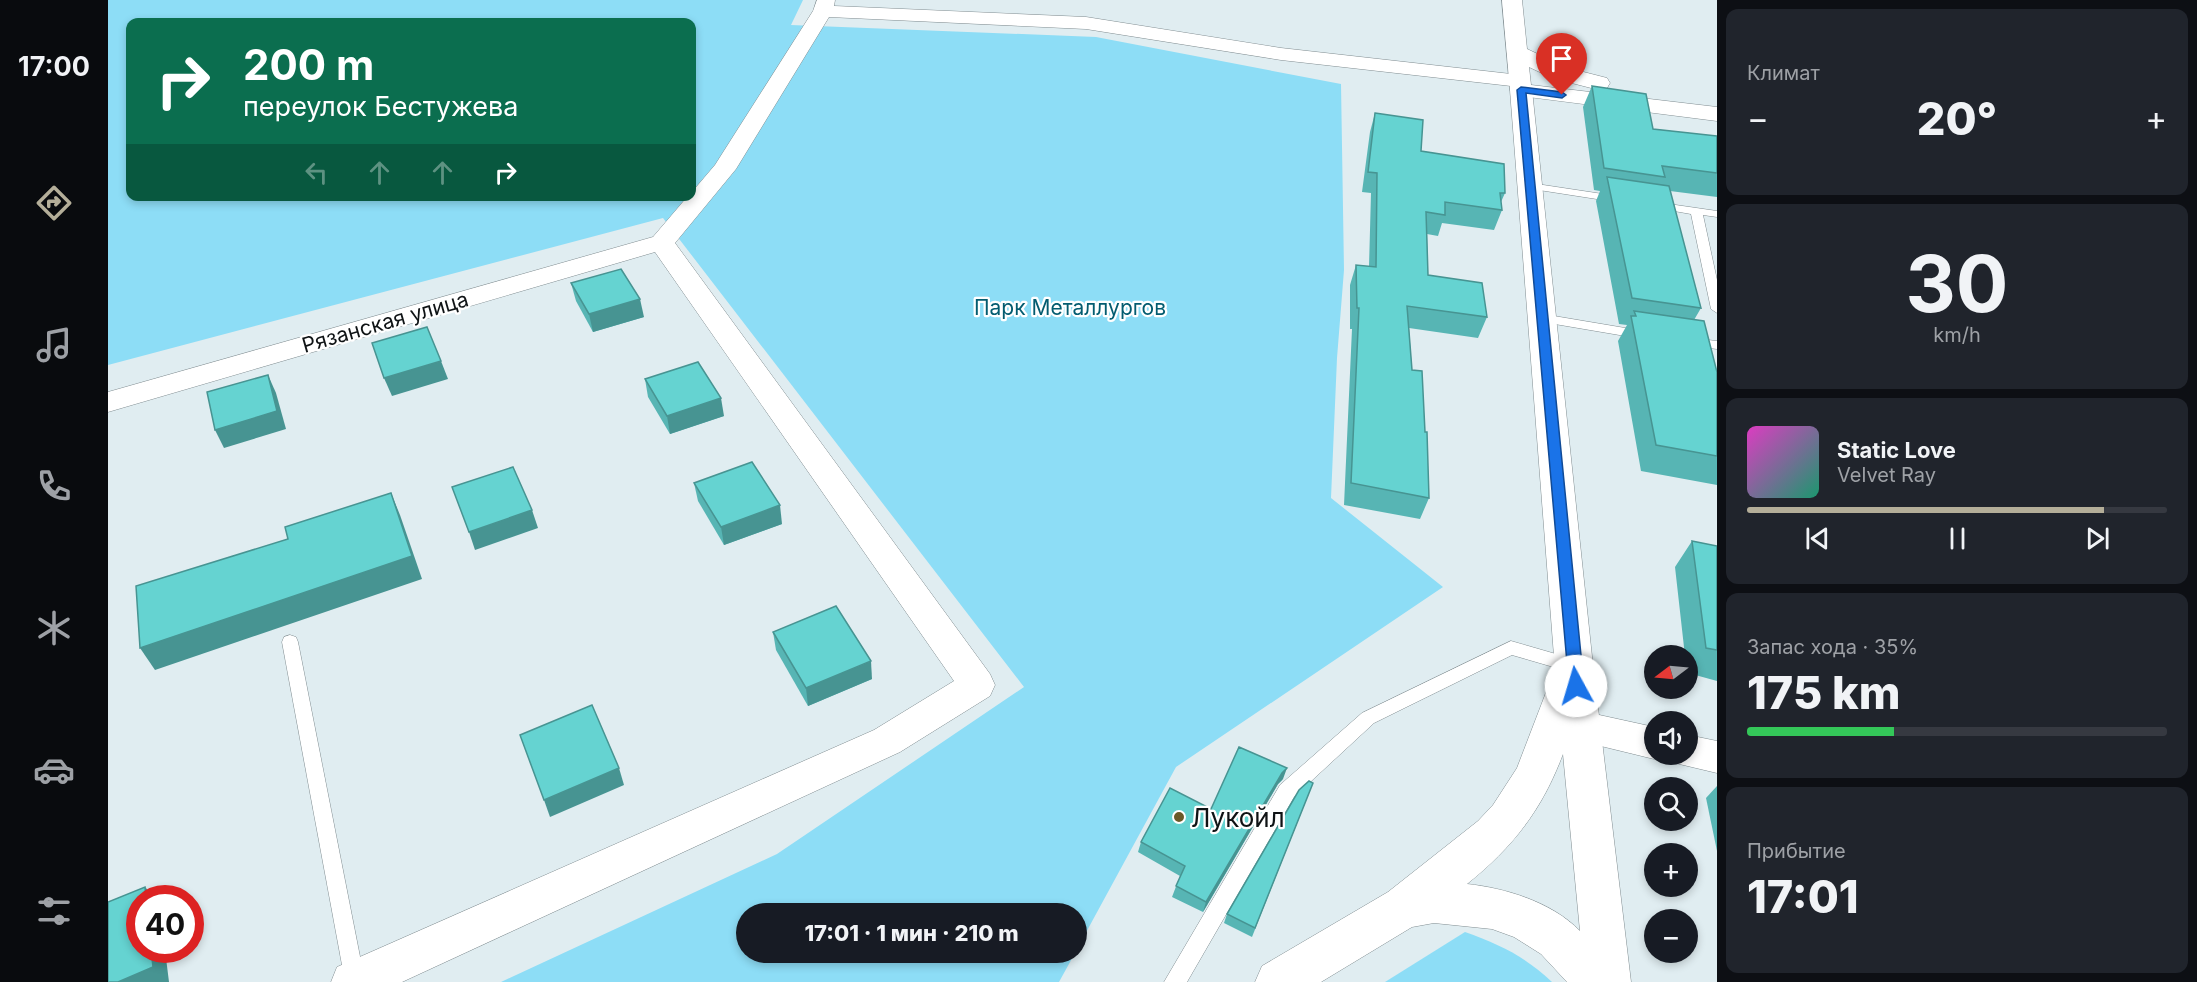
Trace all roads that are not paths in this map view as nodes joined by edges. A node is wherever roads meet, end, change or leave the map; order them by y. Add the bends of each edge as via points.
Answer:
1 (1084, 0) edge
2 (1512, 0) edge
3 (825, 5) edge
4 (1086, 23) junction
5 (1516, 52) junction
6 (1521, 86) junction
7 (1717, 96) edge
8 (1717, 114) edge
9 (1530, 186) junction
10 (1625, 200) edge
11 (1648, 204) edge
12 (1695, 211) junction
13 (1717, 214) edge
14 (662, 242) junction
15 (1717, 309) edge
16 (1542, 318) junction
17 (1657, 337) edge
18 (1679, 340) edge
19 (1717, 345) edge
20 (108, 402) edge
21 (290, 642) dead end
22 (1574, 666) junction
23 (1581, 727) junction
24 (1644, 741) edge
25 (1698, 753) edge
26 (1717, 757) edge
27 (1404, 907) junction
28 (354, 982) edge
29 (1175, 982) edge
30 (1278, 982) edge
31 (1598, 982) edge
32 (1608, 982) edge

1 - 4 street
2 - 5 street
3 - 4 street
3 - 14 street via 724,169
4 - 6 street
5 - 6 street
5 - 7 street via 1584,80
6 - 8 street
6 - 9 street
9 - 10 lane
9 - 16 street
11 - 12 lane
12 - 13 lane
12 - 15 lane
14 - 20 street, Рязанская улица
14 - 28 street via 977,685 887,741
16 - 17 lane
16 - 22 street
18 - 19 lane
21 - 28 lane
22 - 23 street
22 - 27 street via 1546,750 1525,794 1493,835
22 - 29 lane via 1511,648 1368,718 1287,791
23 - 24 street
23 - 32 street
25 - 26 street
27 - 30 street
27 - 31 street via 1434,902 1464,904 1492,908 1528,921 1557,939

